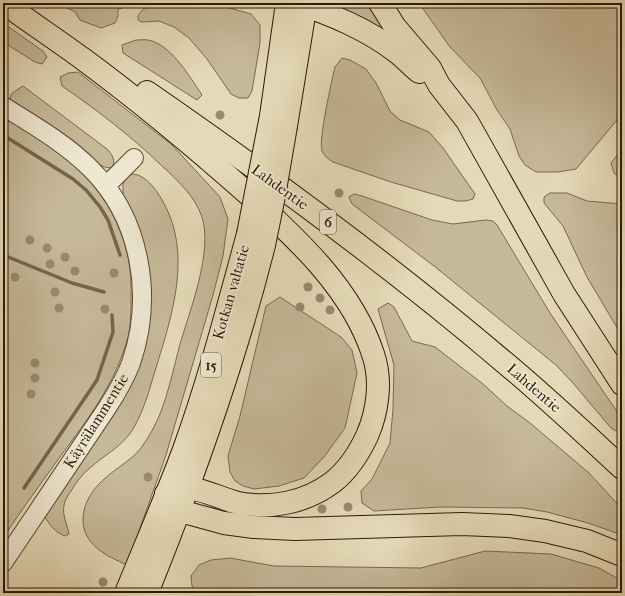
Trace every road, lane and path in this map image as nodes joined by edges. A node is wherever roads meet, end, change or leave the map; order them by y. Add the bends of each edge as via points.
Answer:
1 (4, 3) edge
2 (13, 3) edge
3 (380, 3) edge
4 (299, 4) edge
5 (439, 85) junction
6 (3, 106) edge
7 (134, 158) dead end
8 (106, 186) junction
9 (256, 240) junction
10 (622, 384) edge
11 (622, 468) edge
12 (189, 487) junction
13 (166, 494) junction
14 (180, 511) junction
15 (622, 555) edge
16 (3, 563) edge
17 (126, 593) edge
18 (148, 593) edge

1 - 12 highway via 84,60 214,164 261,206 316,261 332,281 358,319 373,354 378,390 372,426 355,457 333,482 294,502 267,506 237,502
2 - 11 highway, Lahdentie / 6 via 202,130 383,264 504,362
3 - 5 highway via 395,27 430,68
4 - 5 highway via 332,16 373,37 398,53 424,77
4 - 9 highway, Kotkan valtatie / 15, bridge
5 - 10 highway via 467,121 560,287
6 - 8 street, Käyrälammentie via 73,152
7 - 8 street
8 - 16 street, Käyrälammentie via 130,230 140,273 140,326 134,353 126,376 113,398
9 - 12 highway, Kotkan valtatie / 15 via 231,366
9 - 13 highway, Kotkan valtatie / 15 via 225,318 183,452
12 - 13 highway
12 - 14 highway, Kotkan valtatie / 15
13 - 14 highway via 170,504
13 - 17 highway, Kotkan valtatie / 15
14 - 15 highway via 224,523 295,529 462,524 509,526 587,541
14 - 18 highway, Kotkan valtatie / 15

